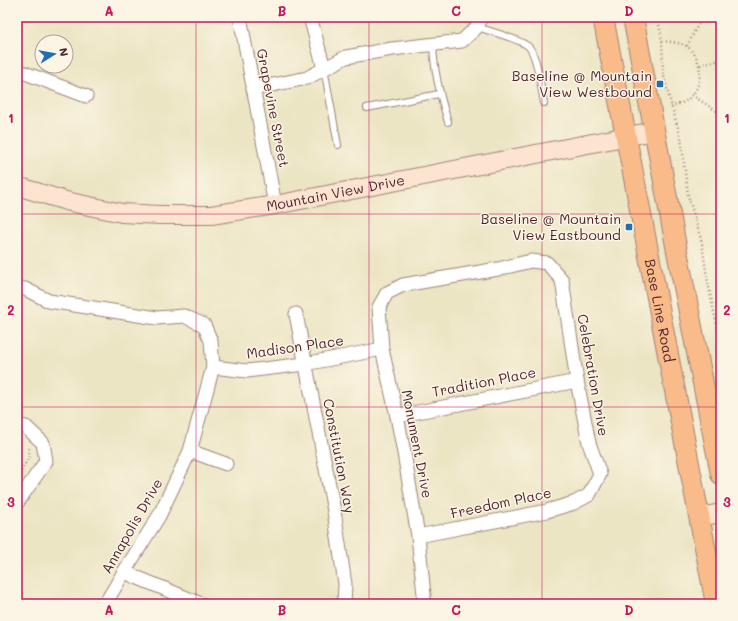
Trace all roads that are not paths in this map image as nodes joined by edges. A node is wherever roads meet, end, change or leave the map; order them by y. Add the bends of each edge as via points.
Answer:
1 (240, 17) edge
2 (310, 17) edge
3 (604, 17) edge
4 (633, 17) edge
5 (479, 22) edge
6 (433, 45) junction
7 (324, 68) junction
8 (17, 70) edge
9 (253, 89) junction
10 (439, 94) junction
11 (86, 96) dead end
12 (544, 103) dead end
13 (367, 108) dead end
14 (448, 122) dead end
15 (654, 131) junction
16 (626, 137) junction
17 (338, 146) dead end
18 (17, 186) edge
19 (275, 205) junction
20 (547, 263) joint
21 (17, 288) edge
22 (296, 314) dead end
23 (382, 349) junction
24 (305, 364) junction
25 (213, 366) junction
26 (576, 381) junction
27 (397, 416) junction
28 (17, 425) edge
29 (190, 451) junction
30 (226, 464) dead end
31 (721, 474) edge
32 (589, 495) joint
33 (17, 503) edge
34 (721, 513) edge
35 (699, 517) junction
36 (418, 536) junction
37 (124, 572) junction
38 (105, 604) edge
39 (201, 604) edge
40 (344, 604) edge
41 (423, 604) edge
42 (716, 604) edge

1 - 9 street, Grapevine Street
2 - 7 street
3 - 16 main road, Base Line Road
4 - 15 main road, Base Line Road
5 - 6 street via 462,41
5 - 12 lane via 528,46 534,54
6 - 7 street via 346,57
6 - 10 lane
7 - 9 street via 307,78
7 - 17 lane
8 - 11 street
9 - 19 street, Grapevine Street
10 - 13 lane
10 - 14 lane
15 - 16 street, Mountain View Drive
15 - 31 main road, Base Line Road
16 - 19 street, Mountain View Drive
16 - 35 main road, Base Line Road
18 - 19 street, Mountain View Drive via 66,201 122,213 211,215
20 - 23 street, Monument Drive via 531,261 403,285 387,293 379,307
20 - 26 street, Celebration Drive via 562,280
21 - 25 street, Annapolis Drive via 26,288 49,301 157,318 184,316 204,325 211,341
22 - 24 street, Constitution Way
23 - 24 street, Madison Place
23 - 27 street, Monument Drive
24 - 25 street, Madison Place via 247,371
24 - 40 street, Constitution Way via 334,511 345,584
25 - 29 street, Annapolis Drive
26 - 27 street, Tradition Place
26 - 32 street, Celebration Drive via 589,443 600,474
27 - 36 street, Monument Drive
28 - 33 street via 26,427 43,443 46,462
29 - 30 street
29 - 37 street, Annapolis Drive via 159,516
32 - 36 street, Freedom Place via 574,503 547,511
34 - 35 street
35 - 42 main road, Base Line Road
36 - 41 street, Monument Drive
37 - 38 street, Annapolis Drive
37 - 39 street

